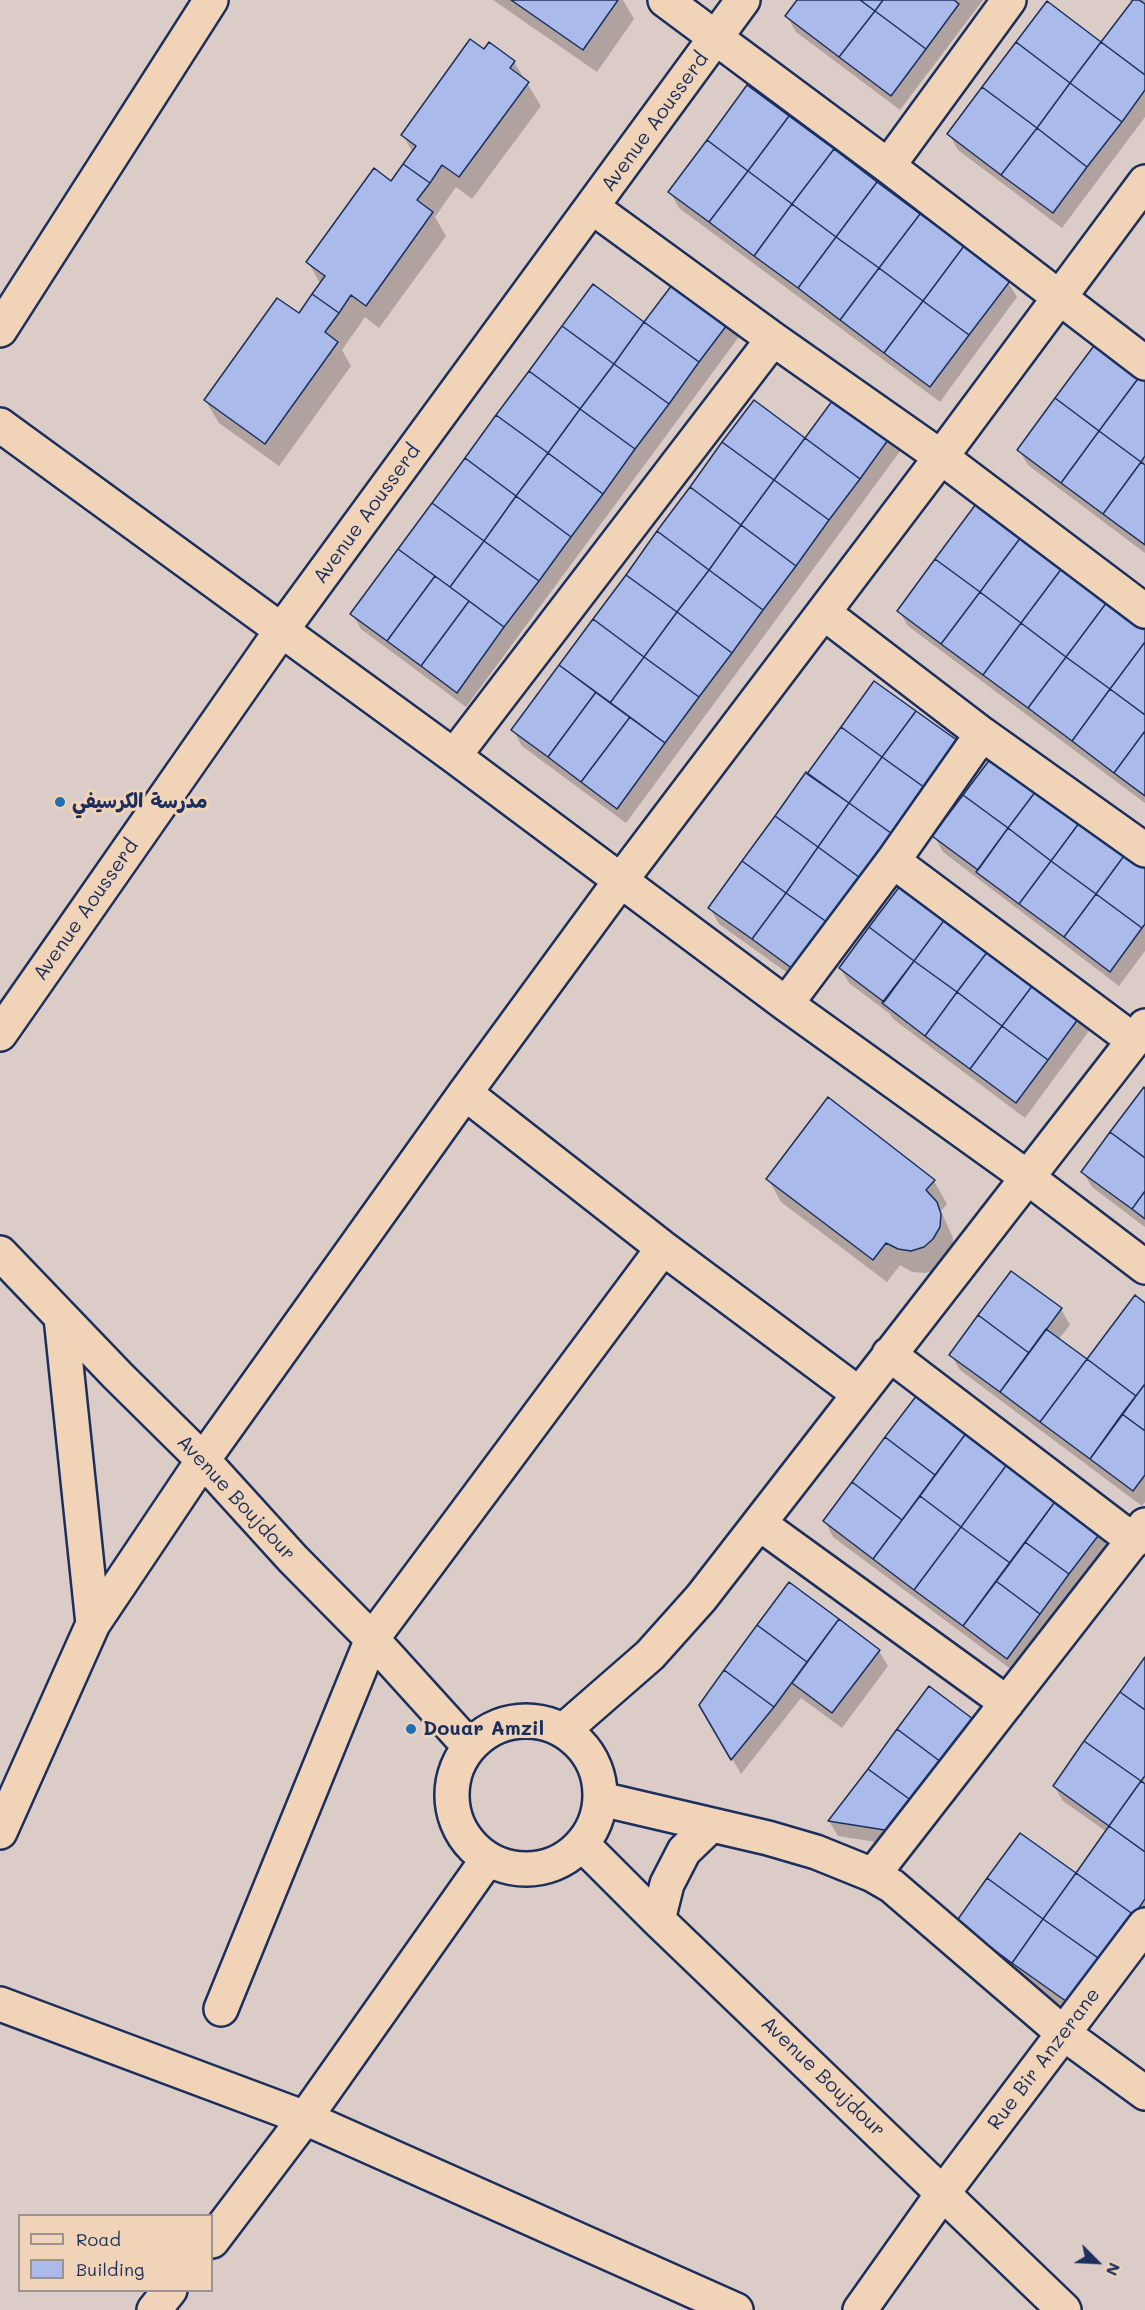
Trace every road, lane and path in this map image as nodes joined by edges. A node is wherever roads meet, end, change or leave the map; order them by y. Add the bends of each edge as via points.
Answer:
1 (211, 0) edge
2 (665, 0) edge
3 (743, 0) edge
4 (1009, 0) edge
5 (716, 38) junction
6 (888, 166) junction
7 (1145, 182) edge
8 (592, 207) junction
9 (1060, 297) junction
10 (0, 330) edge
11 (773, 339) junction
12 (1145, 363) edge
13 (0, 425) edge
14 (941, 457) junction
15 (1145, 611) edge
16 (824, 613) junction
17 (281, 632) junction
18 (982, 734) junction
19 (454, 756) junction
20 (1145, 850) edge
21 (893, 861) junction
22 (621, 880) junction
23 (786, 1004) junction
24 (1139, 1033) edge
25 (0, 1034) edge
26 (465, 1093) junction
27 (1027, 1177) junction
28 (663, 1248) junction
29 (0, 1253) edge
30 (1145, 1267) edge
31 (61, 1317) junction
32 (889, 1354) junction
33 (859, 1394) junction
34 (203, 1460) junction
35 (760, 1524) junction
36 (1139, 1533) edge
37 (93, 1624) junction
38 (372, 1639) junction
39 (1007, 1702) junction
40 (564, 1730) junction
41 (470, 1746) junction
42 (601, 1799) junction
43 (711, 1826) junction
44 (0, 1832) edge
45 (582, 1844) junction
46 (487, 1860) junction
47 (873, 1875) junction
48 (658, 1920) junction
49 (1145, 1925) edge
50 (0, 2004) edge
51 (221, 2009) dead end
52 (1064, 2033) junction
53 (1145, 2093) edge
54 (304, 2118) junction
55 (943, 2193) junction
56 (213, 2240) edge
57 (168, 2292) edge
58 (154, 2310) edge
59 (736, 2310) edge
60 (860, 2310) edge
61 (1064, 2310) edge

1 - 10 street
2 - 5 street
3 - 5 street, Avenue Aousserd
4 - 6 street
5 - 6 street
5 - 8 street, Avenue Aousserd
6 - 9 street
7 - 9 street
8 - 11 street
8 - 17 street, Avenue Aousserd
9 - 12 street
9 - 14 street
11 - 14 street
11 - 19 street
13 - 17 street
14 - 15 street
14 - 16 street
16 - 18 street
16 - 22 street
17 - 19 street
17 - 25 street, Avenue Aousserd
18 - 20 street
18 - 21 street
19 - 22 street
21 - 23 street
21 - 24 street
22 - 23 street
22 - 26 street
23 - 27 street
24 - 27 street
26 - 28 street
26 - 34 street
27 - 30 street
27 - 32 street
28 - 33 street
28 - 38 street
29 - 31 street, Avenue Boujdour
31 - 34 street, Avenue Boujdour
31 - 37 street
32 - 33 street
32 - 36 street
33 - 35 street
34 - 37 street
34 - 38 street, Avenue Boujdour
35 - 39 street
35 - 40 street via 702,1598 650,1655
36 - 39 street
37 - 44 street
38 - 41 street, Avenue Boujdour
38 - 51 street
39 - 47 street
40 - 41 street via 545,1722 504,1723 485,1732
40 - 42 street via 585,1748 597,1772
41 - 46 street via 456,1768 451,1794 455,1820 468,1843
42 - 43 street
42 - 45 street via 595,1823
43 - 47 street via 816,1852
43 - 48 street via 684,1851 667,1884
45 - 46 street via 562,1860 538,1869 512,1869
45 - 48 street, Avenue Boujdour
46 - 54 street
47 - 52 street via 892,1886
48 - 55 street, Avenue Boujdour
49 - 52 street, Rue Bir Anzerane
50 - 54 street
52 - 53 street
52 - 55 street, Rue Bir Anzerane
54 - 56 street
54 - 59 street
55 - 60 street, Rue Bir Anzerane
55 - 61 street, Avenue Boujdour
57 - 58 street

